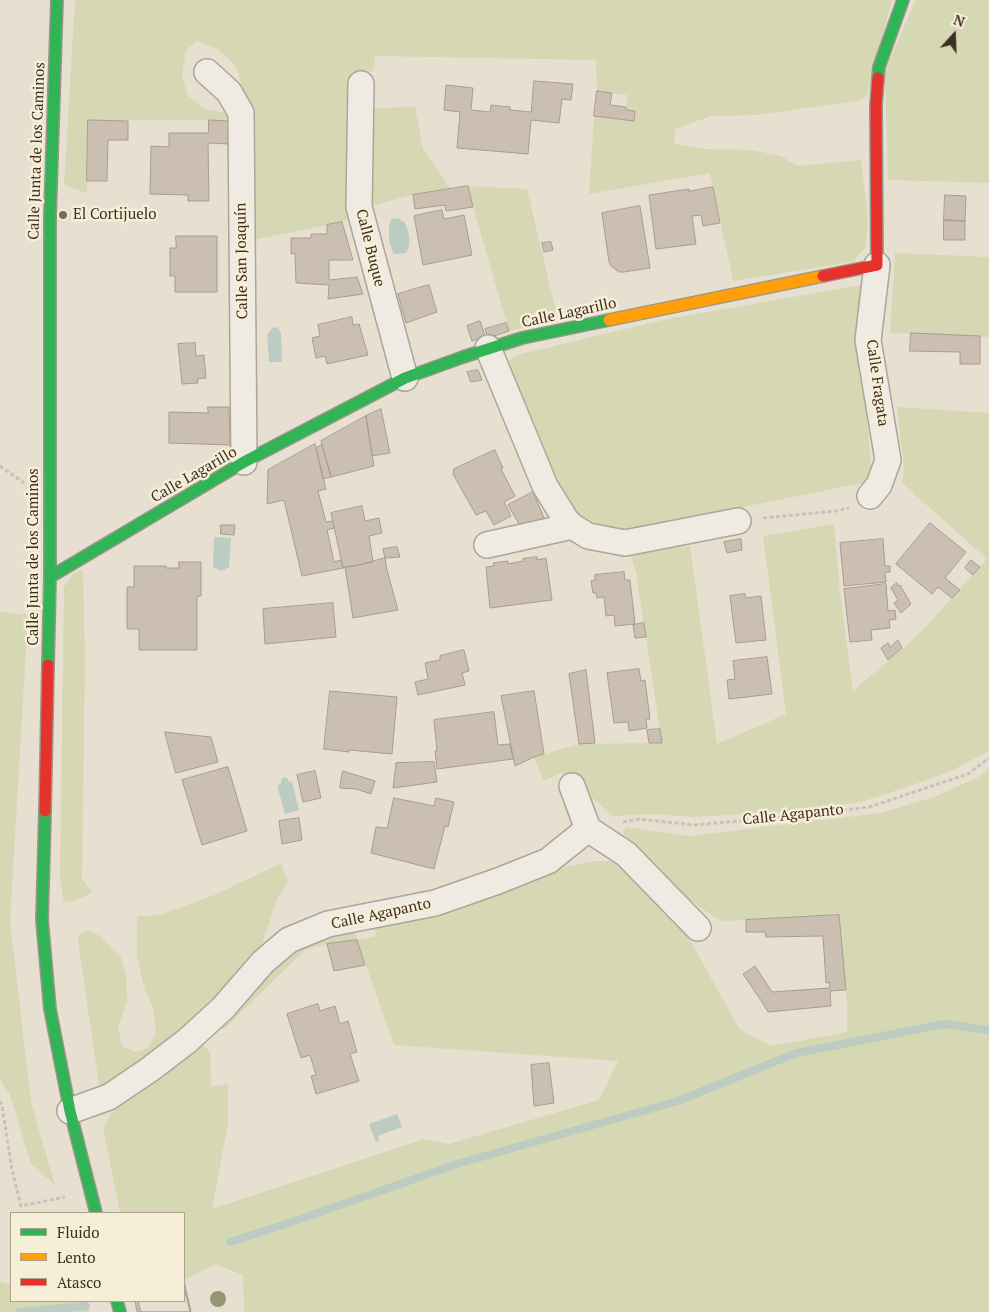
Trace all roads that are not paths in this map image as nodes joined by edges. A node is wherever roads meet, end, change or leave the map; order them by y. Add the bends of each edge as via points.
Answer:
1 (57, 0) edge
2 (903, 0) edge
3 (207, 72) dead end
4 (362, 84) dead end
5 (877, 265) junction
6 (488, 348) junction
7 (404, 378) junction
8 (244, 462) junction
9 (870, 496) road end
10 (738, 521) road end
11 (572, 526) junction
12 (487, 545) dead end
13 (50, 577) junction
14 (572, 786) dead end
15 (588, 829) junction
16 (698, 928) dead end
17 (70, 1111) junction
18 (96, 1212) edge

1 - 13 main road, Calle Junta de los Caminos via 50,216
2 - 5 main road via 879,67 876,105
3 - 8 street, Calle San Joaquín via 229,92 241,113
4 - 7 street, Calle Buque via 359,207
5 - 6 main road, Calle Lagarillo via 522,338
5 - 9 street, Calle Fragata via 868,340 888,460 879,485
6 - 7 main road, Calle Lagarillo
6 - 11 street via 545,486
7 - 8 main road, Calle Lagarillo
8 - 13 main road, Calle Lagarillo
10 - 11 street via 625,543 588,536
11 - 12 street
13 - 17 main road, Calle Junta de los Caminos via 42,920 50,1009
14 - 15 street
15 - 16 street via 626,854
15 - 17 street, Calle Agapanto via 548,861 498,881 435,903 328,924 289,940 263,962 223,1008 180,1047 109,1096
17 - 18 main road, Calle Junta de los Caminos

